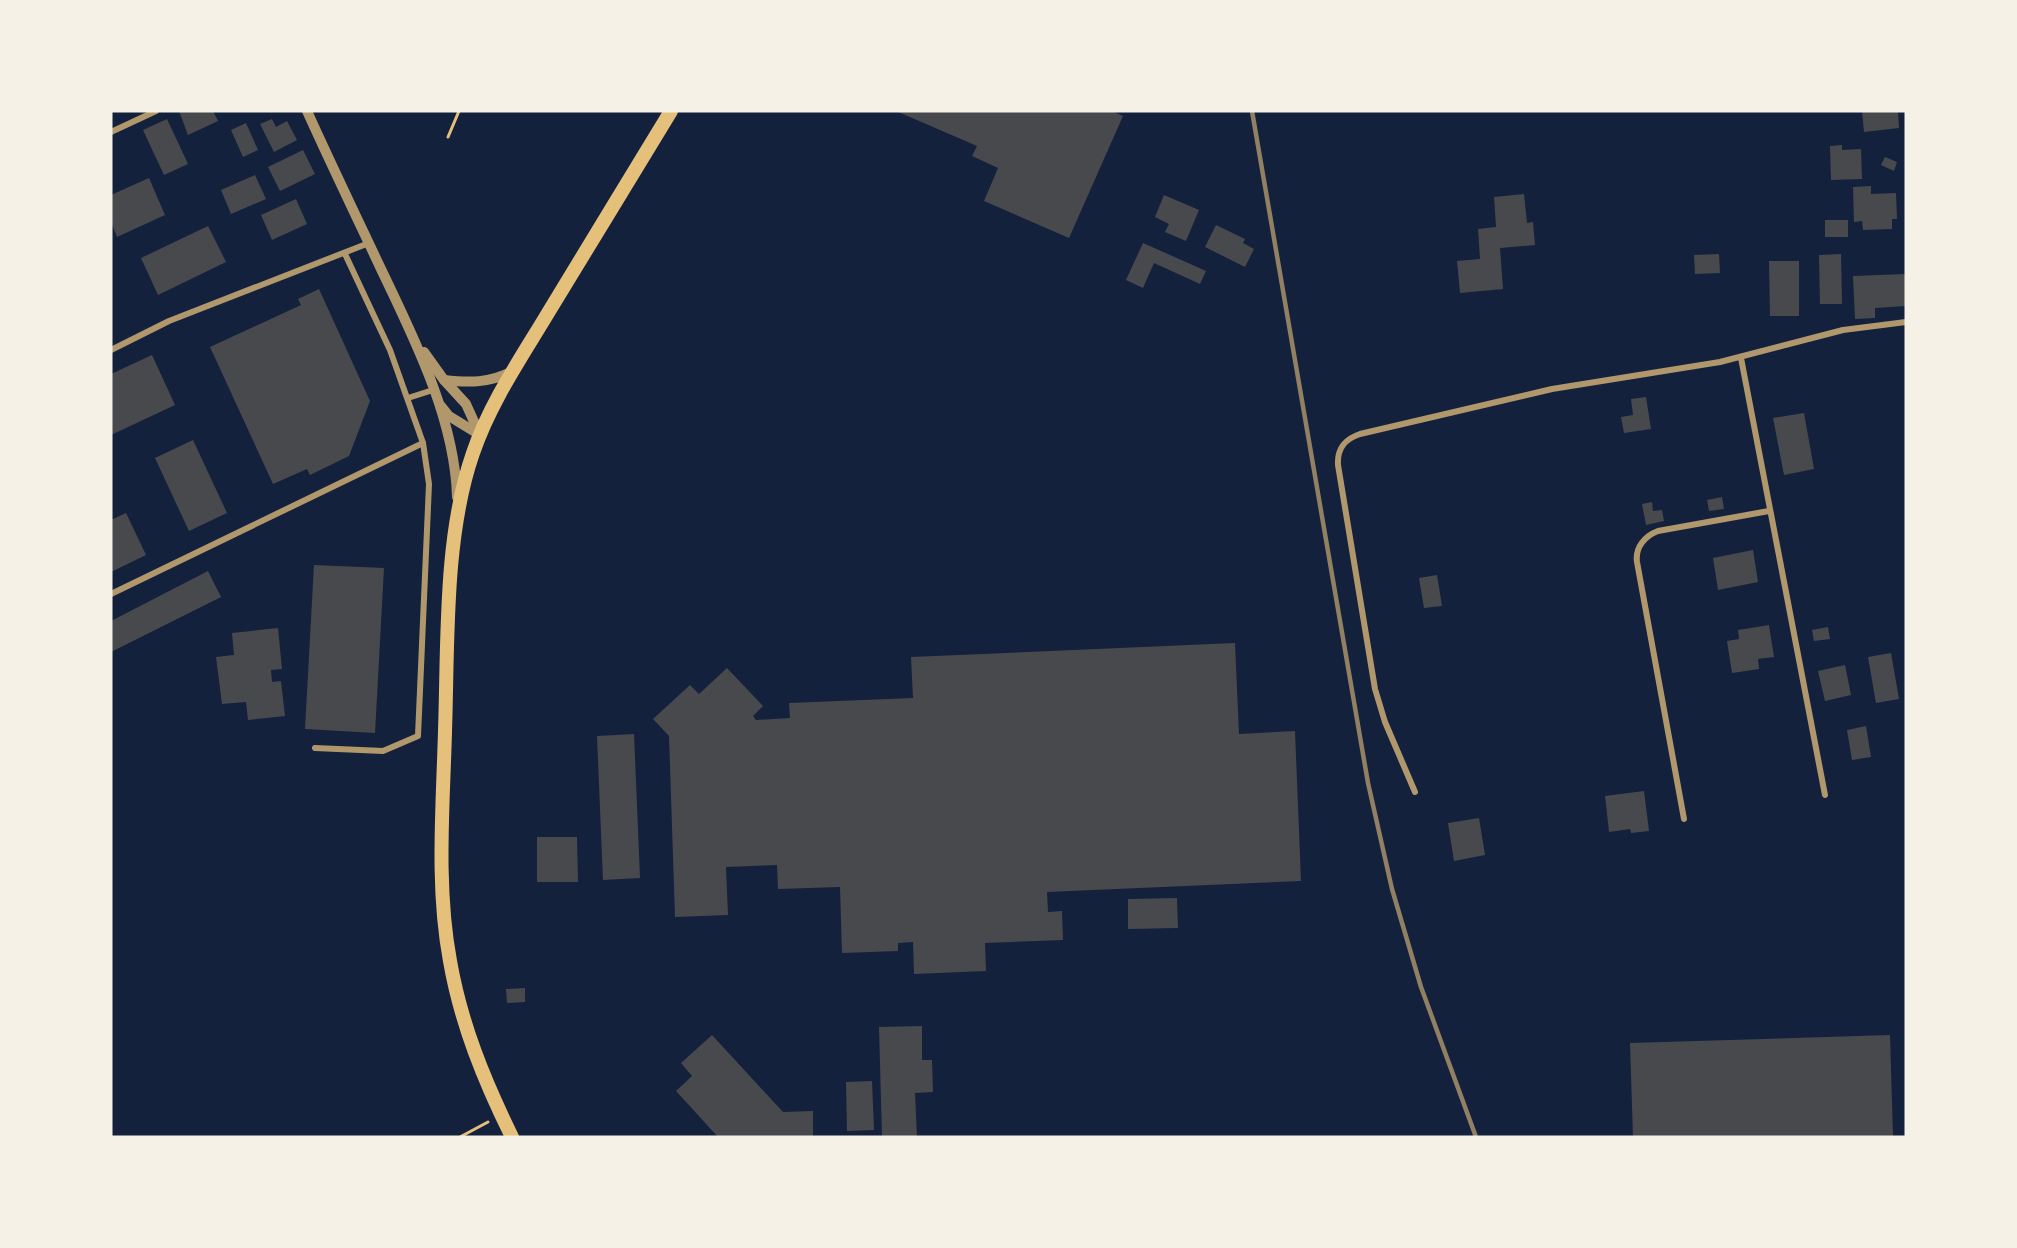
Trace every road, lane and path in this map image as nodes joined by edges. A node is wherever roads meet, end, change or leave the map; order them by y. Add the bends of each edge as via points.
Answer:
1 (156, 111) edge
2 (307, 111) edge
3 (459, 111) edge
4 (671, 111) edge
5 (111, 132) edge
6 (448, 137) dead end
7 (369, 243) junction
8 (345, 254) junction
9 (1906, 322) edge
10 (417, 342) junction
11 (111, 350) edge
12 (1741, 358) junction
13 (513, 371) junction
14 (444, 380) junction
15 (433, 390) junction
16 (408, 398) junction
17 (437, 401) junction
18 (480, 435) junction
19 (423, 443) junction
20 (1769, 511) junction
21 (458, 512) junction
22 (111, 594) edge
23 (315, 748) dead end
24 (1416, 792) dead end
25 (1825, 795) dead end
26 (1684, 819) dead end
27 (501, 1115) junction
28 (460, 1137) edge
29 (512, 1137) edge

1 - 5 street
2 - 7 street
3 - 6 path
4 - 13 main road
7 - 8 street
7 - 10 street
8 - 11 street via 170,321
8 - 16 street
9 - 12 street via 1843,330
10 - 14 street
10 - 15 street
12 - 20 street
12 - 24 street via 1502,400 1360,434 1343,444 1338,465 1372,676 1385,722
13 - 14 street via 484,382
13 - 18 main road
14 - 18 street via 466,404
15 - 16 street
15 - 17 street
16 - 19 street
17 - 18 street via 449,416
17 - 21 street via 457,473
18 - 21 main road
19 - 22 street
19 - 23 street via 429,484 418,736 383,751
20 - 25 street
20 - 26 street via 1658,531 1637,550 1636,562
21 - 27 main road via 448,634 443,906 462,1016
27 - 28 path
27 - 29 main road

